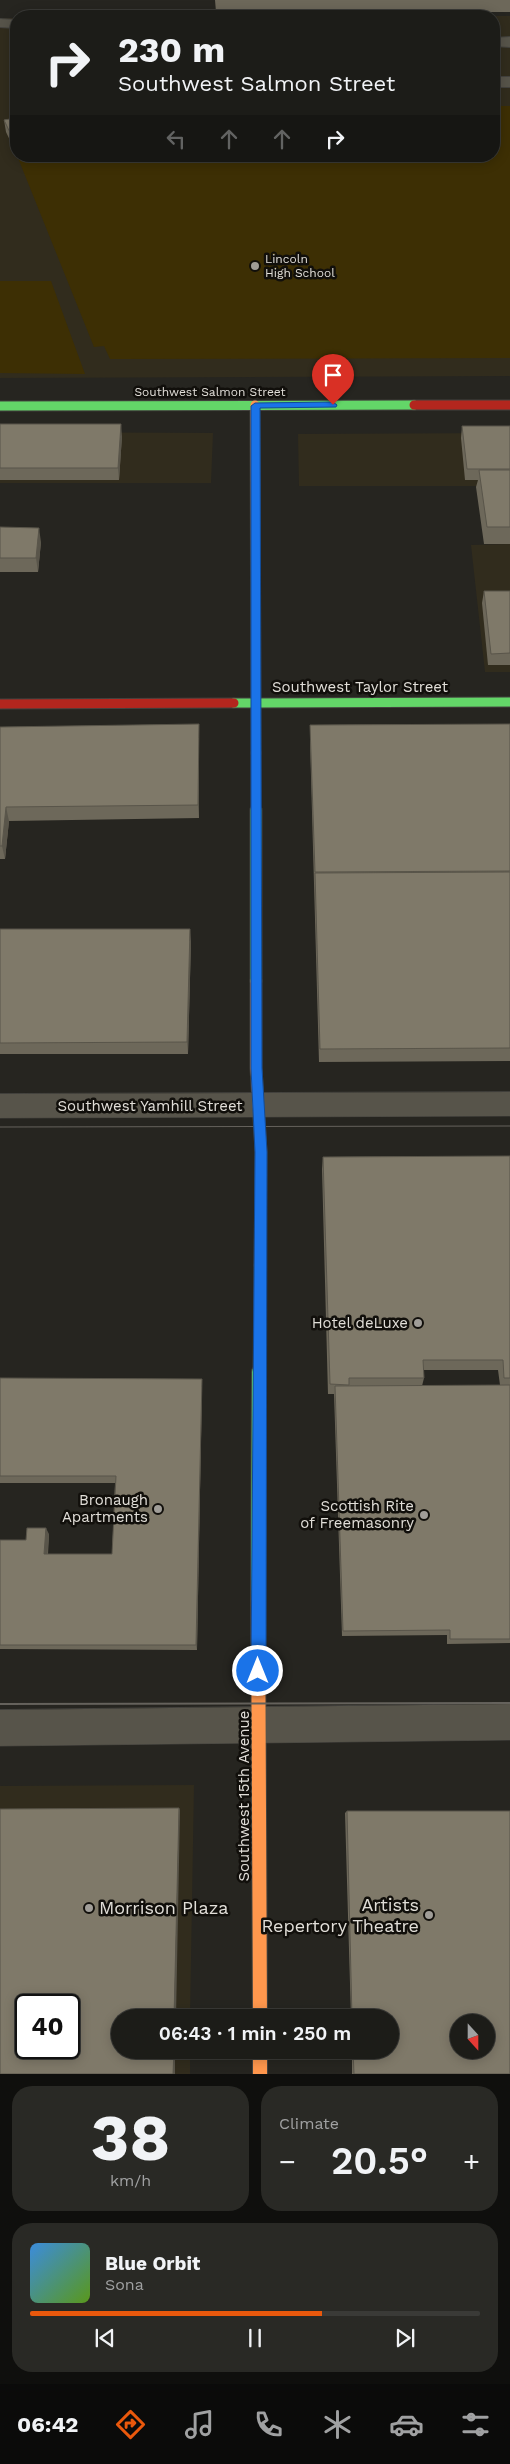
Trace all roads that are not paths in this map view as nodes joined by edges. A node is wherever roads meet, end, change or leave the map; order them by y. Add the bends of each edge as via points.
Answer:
1 (510, 405) edge
2 (0, 406) edge
3 (255, 406) junction
4 (510, 702) edge
5 (256, 703) junction
6 (0, 704) edge
7 (510, 1104) edge
8 (0, 1106) edge
9 (258, 1106) junction
10 (510, 1722) edge
11 (259, 1725) junction
12 (0, 1728) edge
13 (260, 2009) edge
14 (260, 2059) edge
15 (260, 2074) edge

1 - 3 street, Southwest Salmon Street
2 - 3 street, Southwest Salmon Street
3 - 5 street, Southwest 15th Avenue
4 - 5 street, Southwest Taylor Street
5 - 6 street, Southwest Taylor Street
5 - 9 street, Southwest 15th Avenue
7 - 9 street, Southwest Yamhill Street
8 - 9 street, Southwest Yamhill Street
9 - 11 street, Southwest 15th Avenue via 261,1152
10 - 11 street
11 - 12 street
11 - 13 street, Southwest 15th Avenue
14 - 15 street

